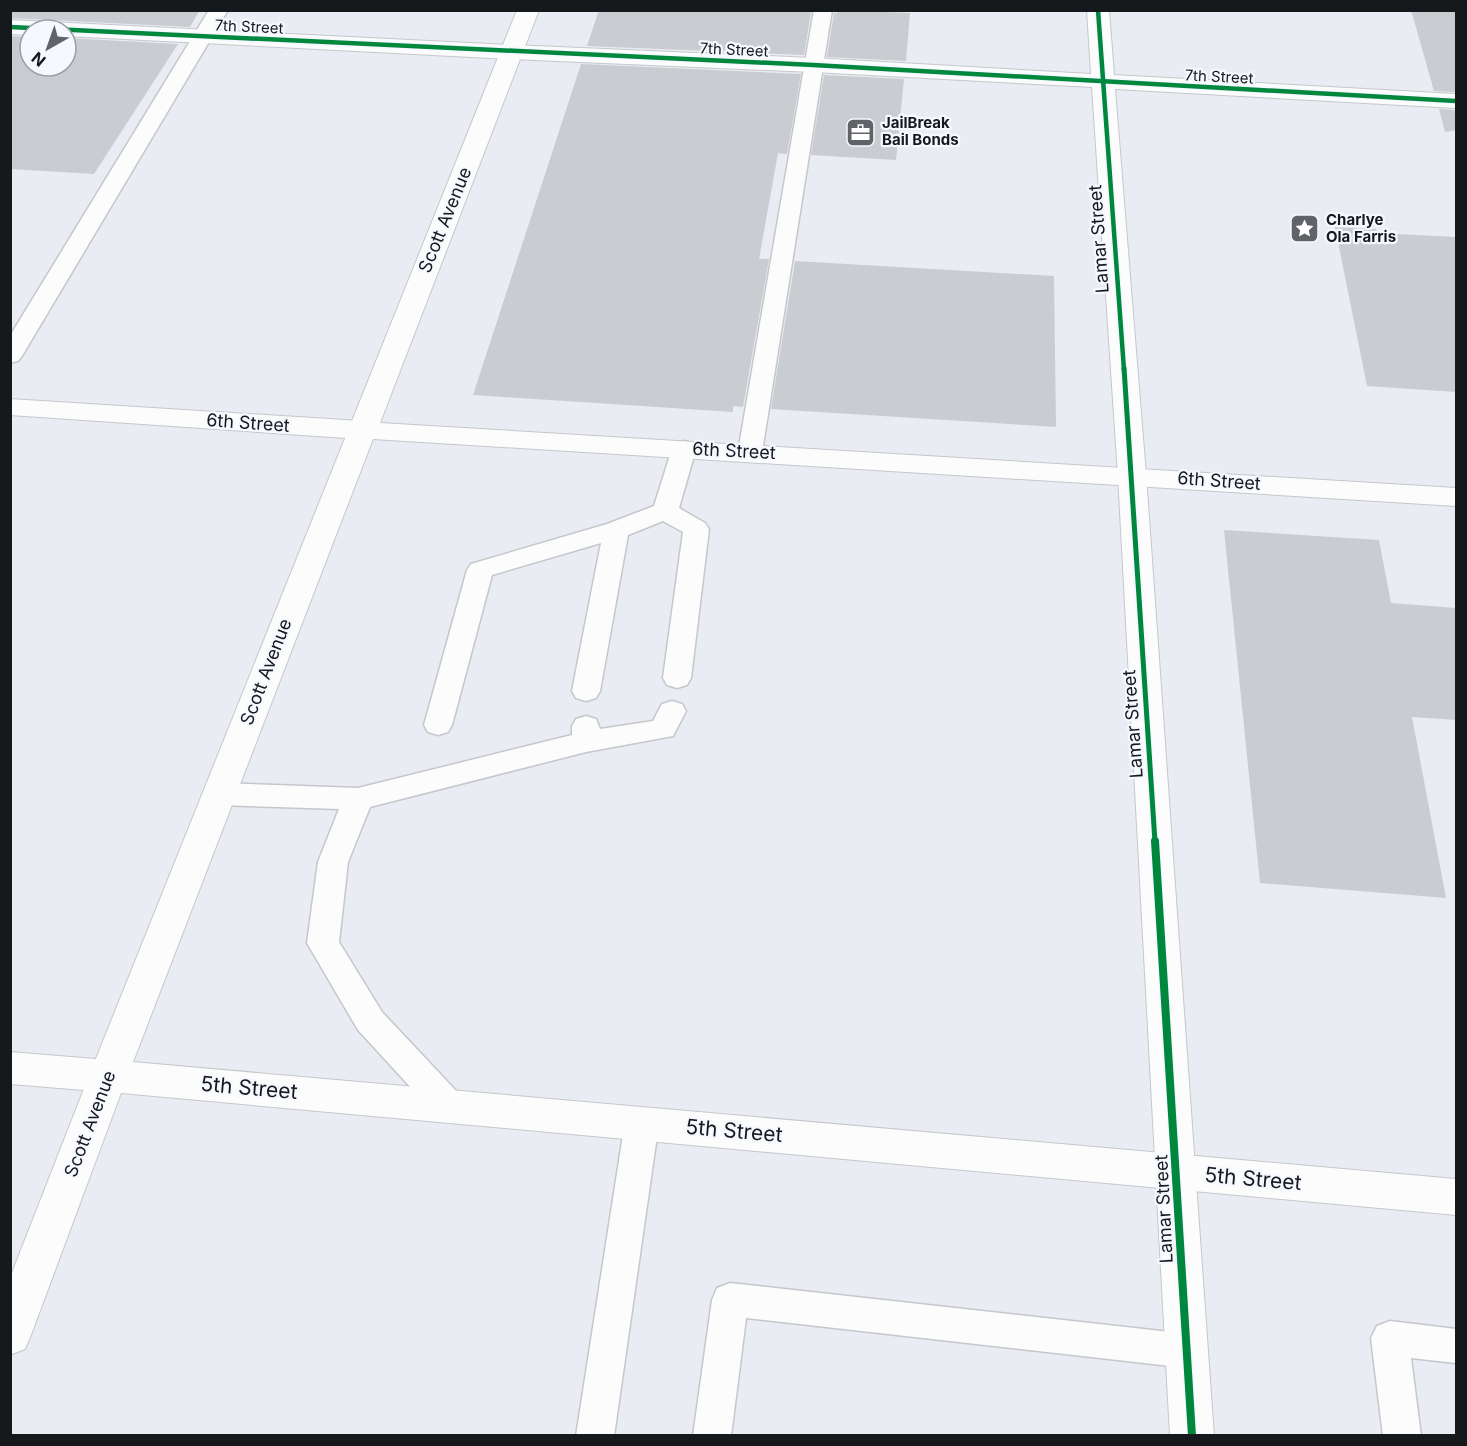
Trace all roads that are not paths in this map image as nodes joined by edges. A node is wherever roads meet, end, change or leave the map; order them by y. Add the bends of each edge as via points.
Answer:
1 (219, 10) edge
2 (528, 10) edge
3 (823, 10) edge
4 (1098, 10) edge
5 (10, 27) edge
6 (203, 37) junction
7 (512, 52) junction
8 (813, 65) junction
9 (1102, 83) junction
10 (1456, 101) edge
11 (10, 356) edge
12 (10, 407) edge
13 (361, 430) junction
14 (684, 448) junction
15 (750, 452) junction
16 (1132, 476) junction
17 (1456, 497) edge
18 (665, 512) junction
19 (616, 530) junction
20 (677, 678) dead end
21 (586, 691) dead end
22 (672, 711) dead end
23 (438, 725) dead end
24 (218, 794) junction
25 (358, 799) junction
26 (10, 1068) edge
27 (108, 1076) junction
28 (448, 1106) junction
29 (642, 1122) junction
30 (1177, 1173) junction
31 (1456, 1197) edge
32 (10, 1335) edge
33 (1456, 1346) edge
34 (1188, 1351) junction
35 (595, 1436) edge
36 (712, 1436) edge
37 (1192, 1436) edge
38 (1402, 1436) edge

1 - 6 lane
2 - 7 street, Scott Avenue
3 - 8 lane
4 - 9 street, Lamar Street
5 - 6 street, 7th Street
6 - 7 street, 7th Street
6 - 11 lane
7 - 8 street, 7th Street
7 - 13 street, Scott Avenue
8 - 9 street, 7th Street
8 - 15 lane
9 - 10 street, 7th Street
9 - 16 street, Lamar Street
12 - 13 street, 6th Street
13 - 14 street, 6th Street
13 - 24 street, Scott Avenue
14 - 15 street, 6th Street
14 - 18 lane
15 - 16 street, 6th Street
16 - 17 street, 6th Street
16 - 30 street, Lamar Street
18 - 19 lane
18 - 20 lane via 696,529
19 - 21 lane
19 - 23 lane via 480,570
22 - 25 lane via 663,729 586,734 438,767
24 - 25 lane
24 - 27 street, Scott Avenue
25 - 28 lane via 333,862 323,943 370,1021
26 - 27 street, 5th Street
27 - 28 street, 5th Street
27 - 32 street, Scott Avenue
28 - 29 street, 5th Street
29 - 30 street, 5th Street
29 - 35 lane
30 - 31 street, 5th Street
30 - 34 street, Lamar Street
33 - 38 lane via 1390,1338
34 - 36 lane via 730,1300
34 - 37 street, Lamar Street

